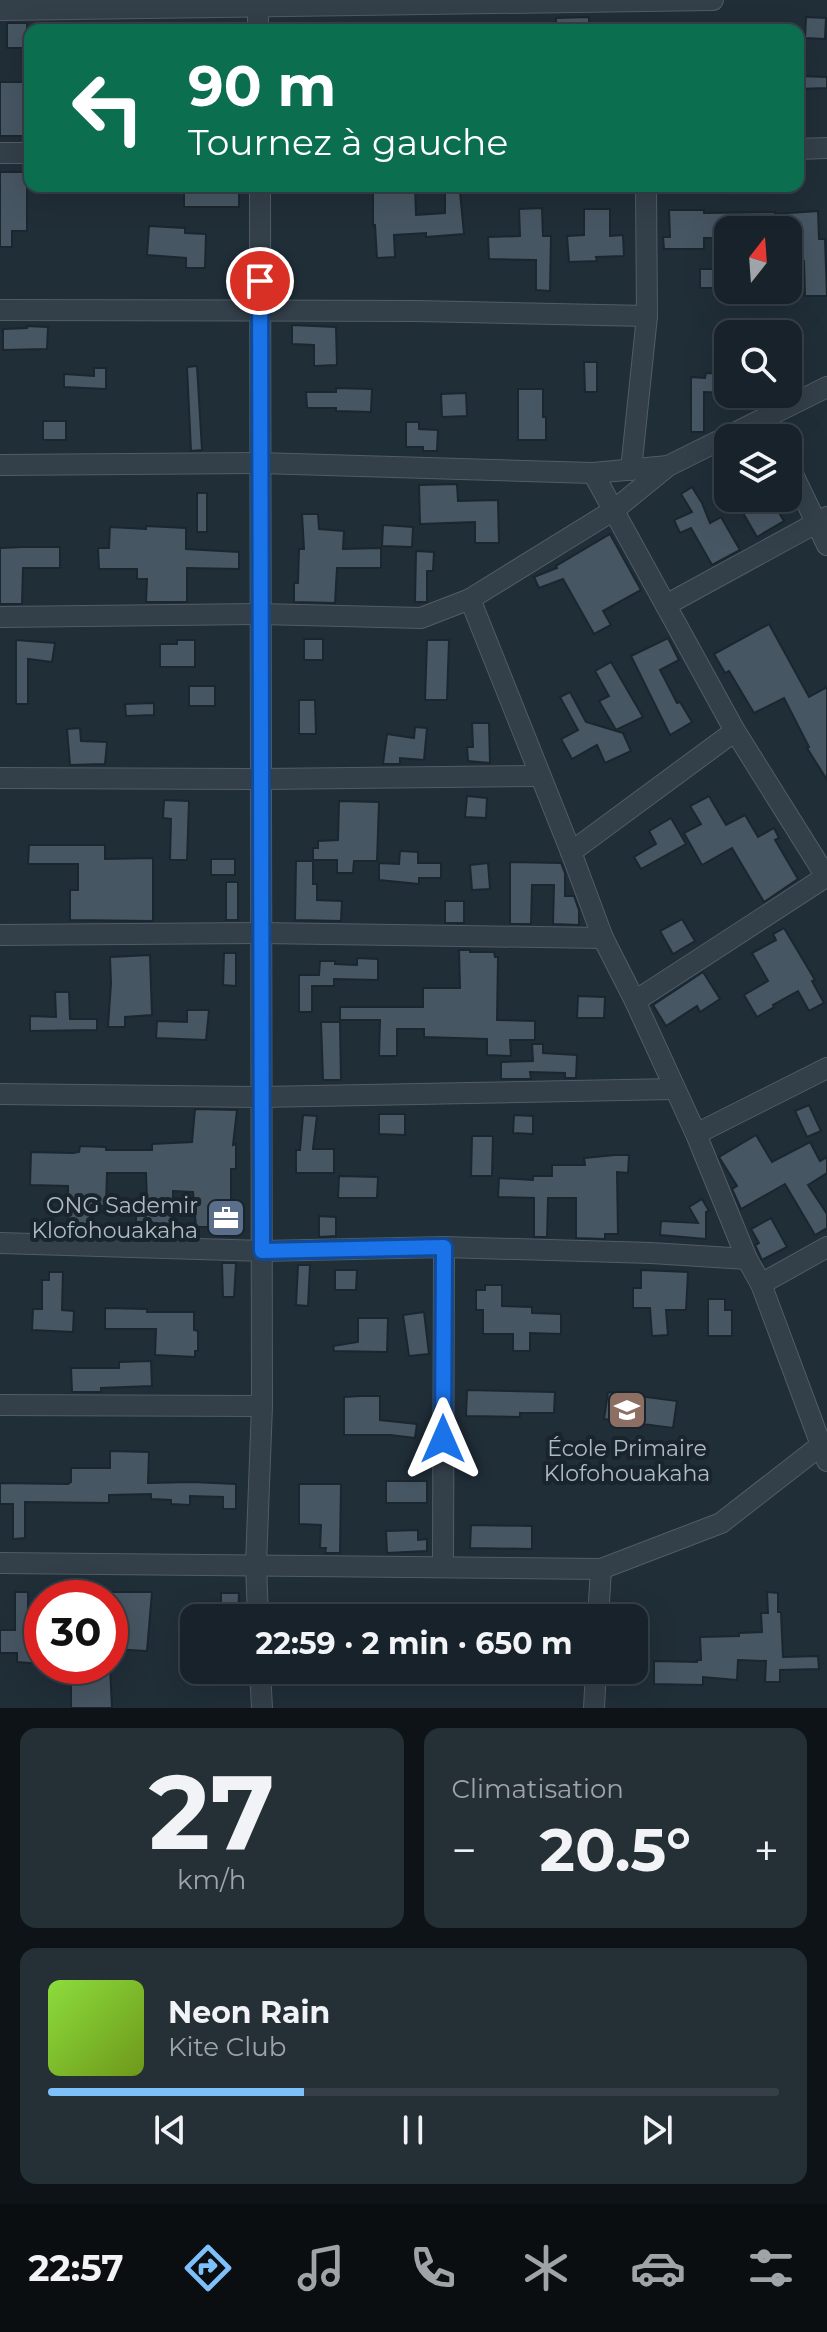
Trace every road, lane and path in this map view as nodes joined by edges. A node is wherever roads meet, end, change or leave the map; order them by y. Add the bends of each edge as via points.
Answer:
1 (713, 0) edge
2 (258, 3) edge
3 (314, 3) edge
4 (137, 4) edge
5 (22, 5) edge
6 (0, 10) edge
7 (258, 24) edge
8 (827, 148) edge
9 (804, 149) edge
10 (0, 153) edge
11 (24, 153) edge
12 (260, 192) edge
13 (646, 192) edge
14 (0, 310) edge
15 (260, 312) junction
16 (647, 316) junction
17 (827, 387) edge
18 (767, 418) junction
19 (770, 424) edge
20 (260, 463) junction
21 (0, 465) edge
22 (668, 466) junction
23 (631, 470) junction
24 (593, 473) junction
25 (802, 488) edge
26 (614, 510) junction
27 (821, 520) edge
28 (827, 545) edge
29 (470, 599) junction
30 (666, 605) junction
31 (261, 614) junction
32 (0, 617) edge
33 (735, 731) junction
34 (539, 776) junction
35 (0, 778) edge
36 (262, 779) junction
37 (571, 852) junction
38 (827, 877) edge
39 (261, 933) junction
40 (0, 935) edge
41 (603, 938) junction
42 (635, 1001) junction
43 (827, 1068) edge
44 (674, 1089) junction
45 (0, 1094) edge
46 (261, 1097) junction
47 (696, 1134) junction
48 (0, 1243) edge
49 (444, 1247) junction
50 (827, 1247) edge
51 (262, 1251) junction
52 (747, 1259) junction
53 (761, 1284) junction
54 (0, 1405) edge
55 (262, 1406) junction
56 (824, 1454) edge
57 (0, 1563) edge
58 (256, 1564) junction
59 (443, 1566) junction
60 (601, 1569) junction
61 (257, 1604) edge
62 (599, 1604) edge
63 (261, 1684) edge
64 (595, 1684) edge
65 (262, 1708) edge
66 (594, 1708) edge

1 - 3 street
2 - 3 street
2 - 4 street
2 - 7 street
4 - 5 street
5 - 6 street
8 - 9 street
10 - 11 street
12 - 15 street
13 - 16 street
14 - 15 street
15 - 16 street
15 - 20 street
16 - 23 street
17 - 18 street
18 - 19 street
18 - 22 street
20 - 21 street
20 - 24 street
20 - 31 street
22 - 23 street
22 - 26 street
23 - 24 street
24 - 26 street
25 - 27 street
26 - 29 street
26 - 30 street
27 - 28 street
27 - 30 street
29 - 31 street via 421,618
29 - 34 street
30 - 33 street
31 - 32 street
31 - 36 street
33 - 37 street
33 - 38 street
34 - 36 street
34 - 37 street
35 - 36 street
36 - 39 street
37 - 41 street
38 - 42 street
39 - 40 street
39 - 41 street
39 - 46 street
41 - 42 street
42 - 44 street
43 - 47 street
44 - 46 street
44 - 47 street
45 - 46 street
46 - 51 street
47 - 52 street
48 - 51 street
49 - 51 street
49 - 52 street
49 - 59 street
50 - 53 street
51 - 55 street
52 - 53 street
53 - 56 street
54 - 55 street
55 - 58 street
56 - 60 street via 721,1523
57 - 58 street
58 - 59 street
58 - 61 street
59 - 60 street
60 - 62 street
63 - 65 street
64 - 66 street

